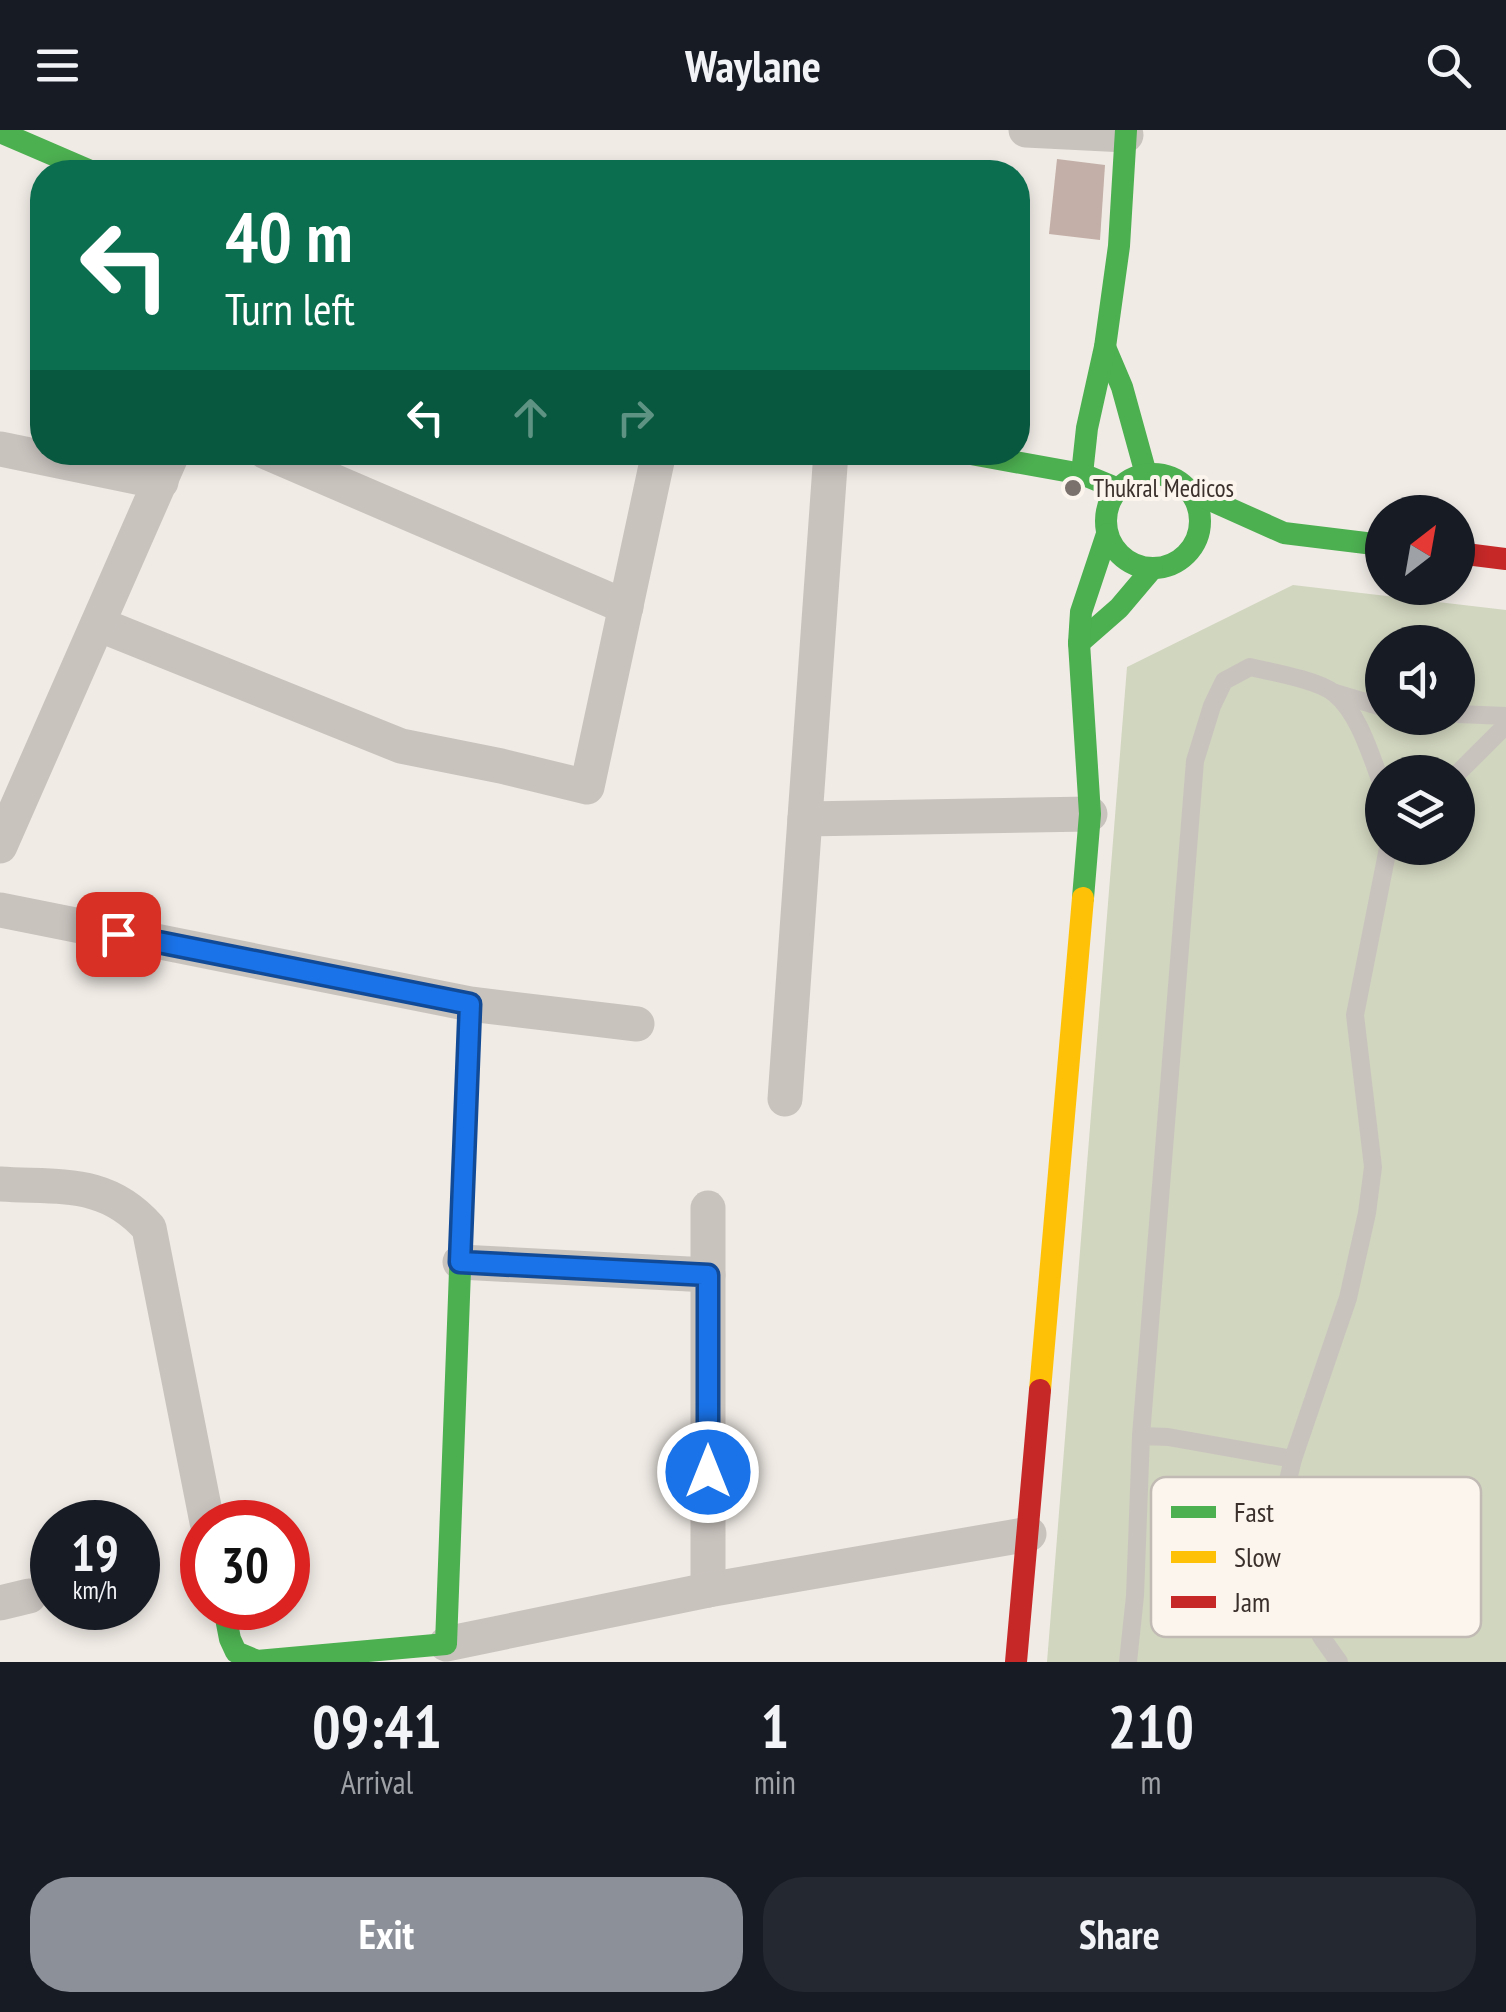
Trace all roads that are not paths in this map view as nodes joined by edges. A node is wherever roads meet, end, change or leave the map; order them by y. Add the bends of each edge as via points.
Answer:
1 (1026, 130) edge
2 (0, 132) edge
3 (1126, 133) edge
4 (65, 160) edge
5 (1106, 347) junction
6 (0, 449) edge
7 (30, 452) edge
8 (296, 465) edge
9 (656, 465) edge
10 (830, 465) edge
11 (1030, 465) edge
12 (167, 467) edge
13 (1082, 474) junction
14 (1146, 474) junction
15 (1118, 489) junction
16 (1190, 491) junction
17 (1284, 533) junction
18 (1107, 534) junction
19 (1250, 542) dead end
20 (1365, 542) edge
21 (1216, 551) dead end
22 (1475, 555) edge
23 (1506, 559) edge
24 (1181, 560) junction
25 (1152, 569) junction
26 (626, 607) junction
27 (98, 624) junction
28 (1078, 643) junction
29 (1333, 692) junction
30 (1365, 702) edge
31 (1475, 715) edge
32 (1506, 716) edge
33 (1506, 724) edge
34 (1370, 755) edge
35 (1475, 755) edge
36 (1090, 814) junction
37 (805, 818) junction
38 (0, 846) edge
39 (1385, 865) edge
40 (0, 910) edge
41 (470, 1004) junction
42 (637, 1024) dead end
43 (785, 1099) dead end
44 (0, 1184) edge
45 (708, 1208) dead end
46 (460, 1262) junction
47 (708, 1275) junction
48 (1141, 1436) junction
49 (1294, 1459) junction
50 (1289, 1477) edge
51 (204, 1500) edge
52 (1028, 1534) junction
53 (708, 1590) junction
54 (228, 1630) edge
55 (1321, 1637) edge
56 (446, 1644) junction
57 (503, 1647) edge
58 (1016, 1662) edge
59 (1128, 1662) edge
60 (1339, 1662) edge

1 - 3 street
2 - 4 street
3 - 5 street
5 - 13 street
5 - 14 street
6 - 7 street
8 - 26 street
9 - 26 street
10 - 37 street
11 - 13 street
12 - 27 street
13 - 15 street
14 - 15 street
14 - 16 street
15 - 18 street
16 - 17 street
16 - 24 street via 1198,505 1198,536
17 - 19 street
17 - 20 street
18 - 25 street via 1124,559
18 - 28 street via 1081,612
21 - 24 street
22 - 23 street
24 - 25 street
25 - 28 street
26 - 27 street via 587,787 400,746
27 - 38 street
28 - 36 street
29 - 30 lane
29 - 34 lane via 1358,723
29 - 48 lane via 1250,667 1224,681 1195,762
31 - 32 lane
33 - 35 lane
36 - 37 street
36 - 52 street
37 - 43 street
39 - 49 lane via 1355,1015 1373,1166 1367,1213 1348,1298
40 - 41 street
41 - 42 street
41 - 46 street
44 - 51 street via 108,1195 149,1228
45 - 47 street
46 - 47 street
46 - 56 street
47 - 53 street
48 - 49 lane
48 - 59 lane
49 - 50 lane
52 - 53 street
52 - 58 street
53 - 57 street
54 - 56 street via 236,1652 256,1660
55 - 60 lane
56 - 57 street

